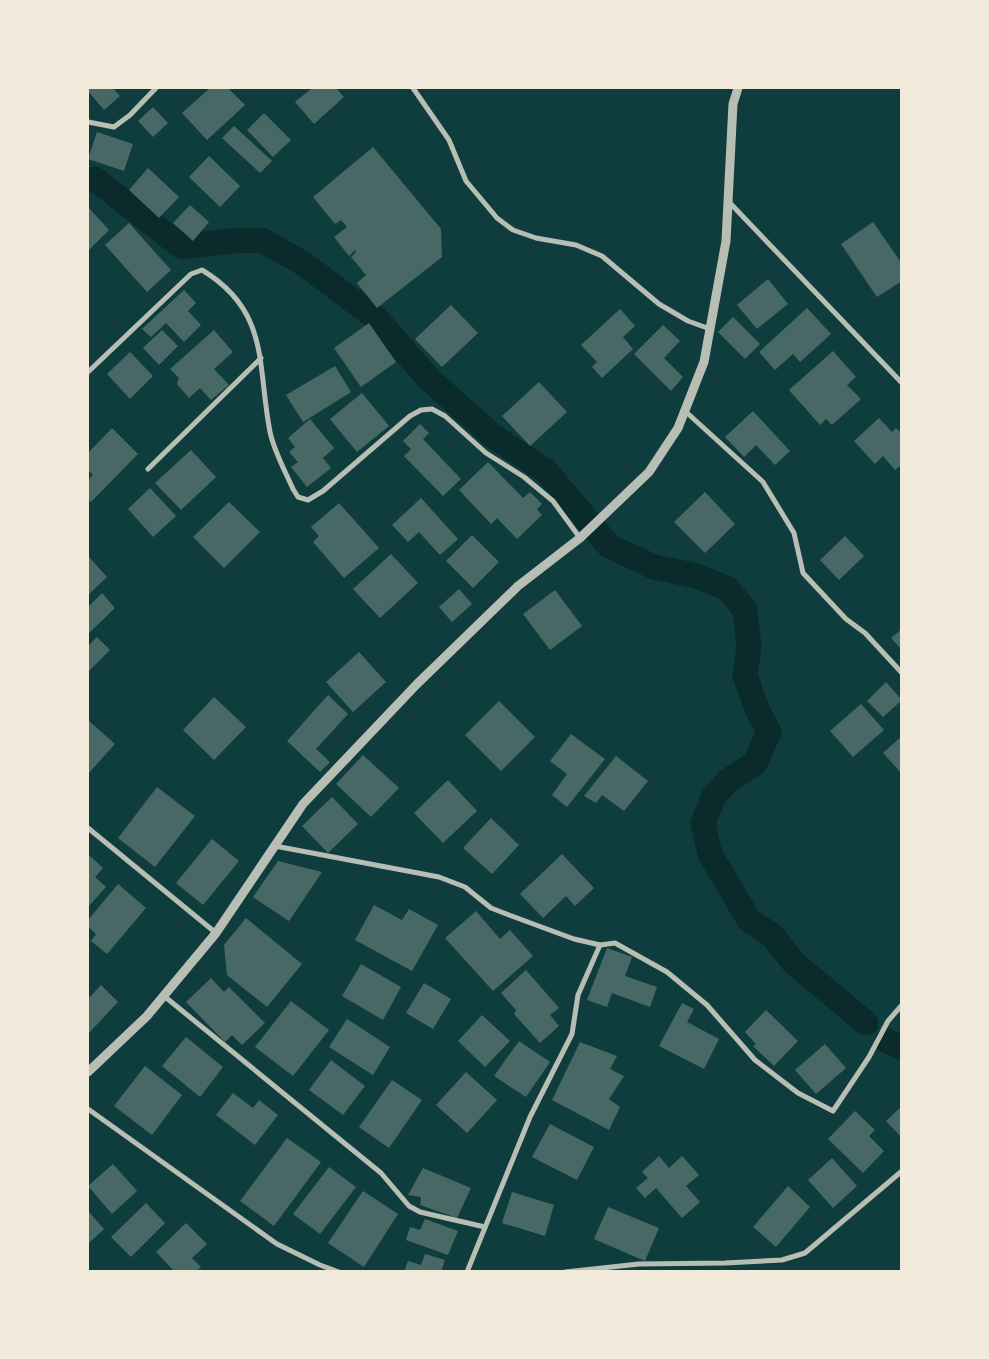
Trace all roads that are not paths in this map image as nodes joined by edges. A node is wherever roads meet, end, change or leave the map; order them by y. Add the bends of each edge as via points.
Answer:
1 (156, 88) edge
2 (413, 88) edge
3 (738, 88) edge
4 (88, 122) edge
5 (728, 200) junction
6 (710, 328) junction
7 (261, 358) junction
8 (88, 372) edge
9 (902, 383) edge
10 (686, 411) junction
11 (148, 469) dead end
12 (580, 538) junction
13 (902, 673) edge
14 (88, 828) edge
15 (274, 846) junction
16 (216, 933) junction
17 (600, 945) junction
18 (164, 996) junction
19 (902, 1005) edge
20 (88, 1072) edge
21 (88, 1110) edge
22 (902, 1171) edge
23 (485, 1227) junction
24 (339, 1272) edge
25 (467, 1272) edge
26 (565, 1272) edge

1 - 4 street via 114,127
2 - 6 street via 449,140 466,181 497,218 513,230 576,245 602,256 659,304 688,321
3 - 5 street via 733,104
5 - 6 street via 726,240
5 - 9 street
6 - 10 street via 704,362
7 - 8 street via 254,327 244,309 219,280 202,270 191,274
7 - 11 street
7 - 12 street via 270,434 298,497 308,500 323,491 410,416 432,409 445,416 486,454 524,477 553,500
10 - 12 street via 650,472
10 - 13 street via 763,482 794,533 803,573
12 - 15 street via 518,586 417,684 303,804
14 - 16 street
15 - 16 street
15 - 17 street via 446,878 465,887 500,912
16 - 18 street
17 - 19 street via 615,943 667,972 707,1005 755,1060 798,1092 833,1111 869,1057 888,1021
17 - 23 street via 578,995 572,1034 530,1117
18 - 20 street
18 - 23 street via 381,1173 409,1206 442,1219
21 - 24 street via 278,1244
22 - 26 street via 805,1253 782,1260 639,1264
23 - 25 street

